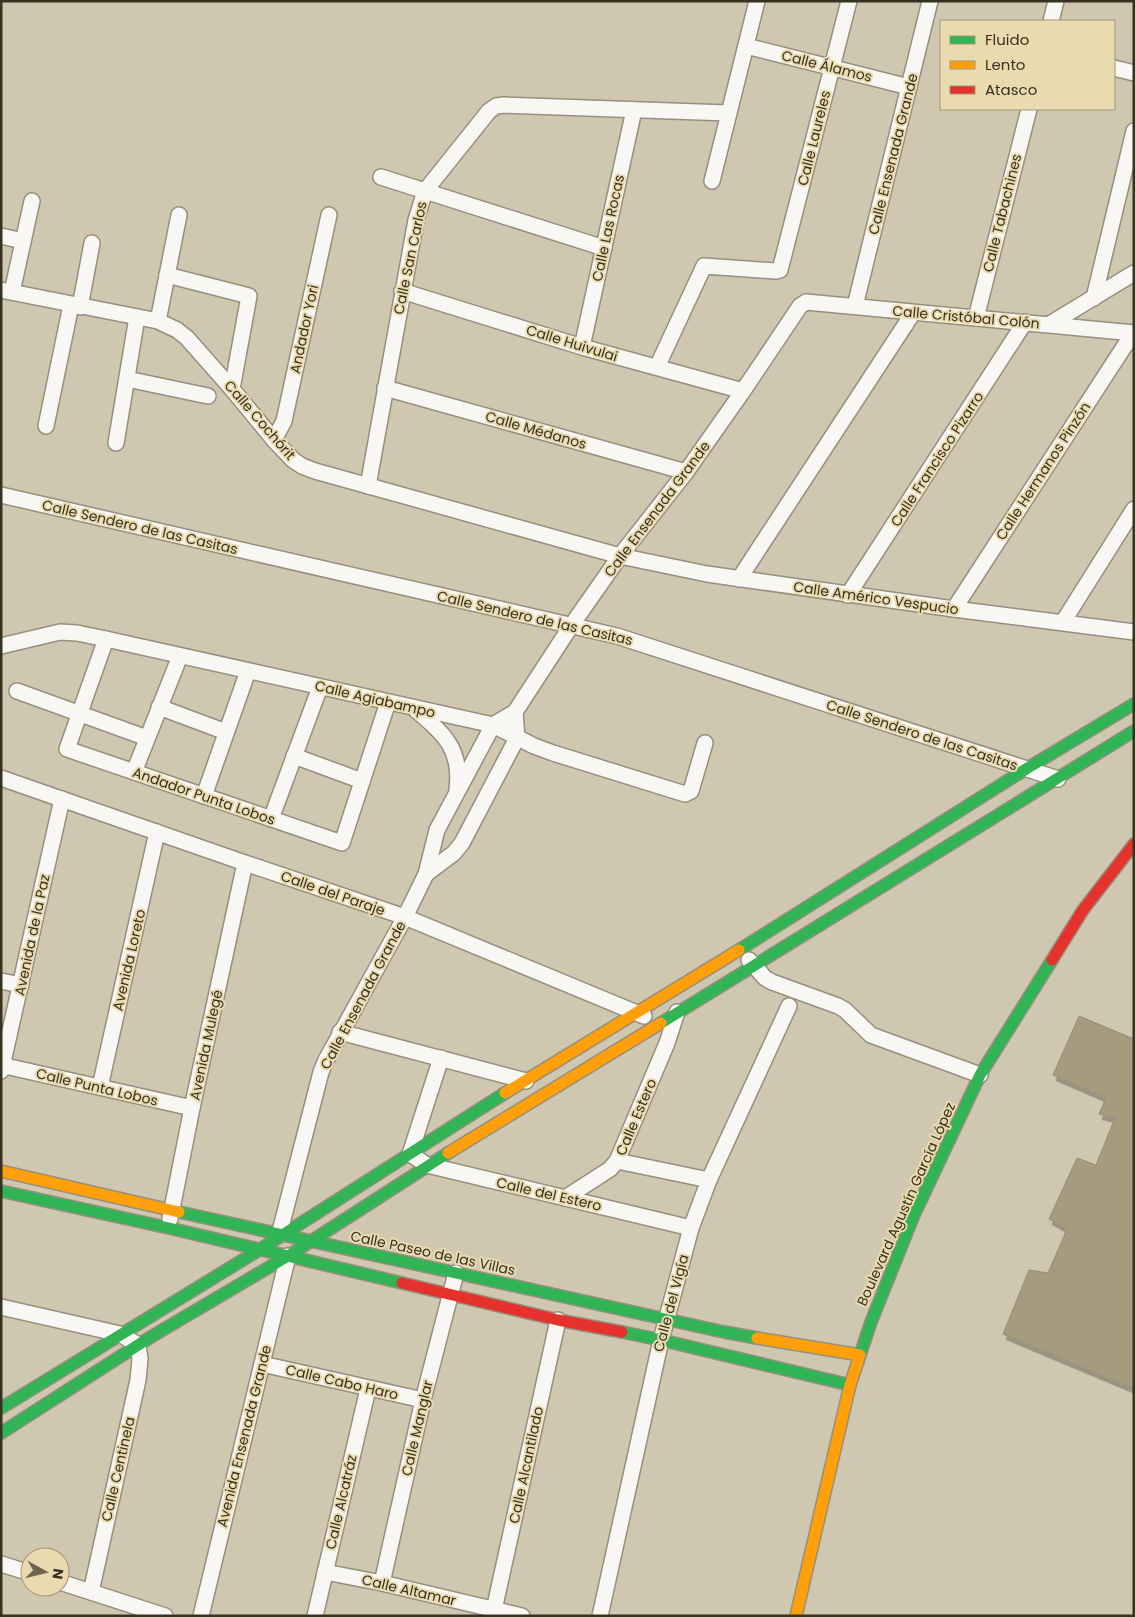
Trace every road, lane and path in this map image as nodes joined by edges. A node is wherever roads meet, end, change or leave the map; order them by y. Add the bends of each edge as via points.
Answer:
1 (757, 1) edge
2 (849, 1) edge
3 (930, 1) edge
4 (1056, 1) edge
5 (1051, 20) edge
6 (746, 46) junction
7 (832, 68) junction
8 (1115, 68) edge
9 (1134, 73) edge
10 (910, 87) junction
11 (634, 110) junction
12 (1029, 110) edge
13 (728, 113) junction
14 (1134, 131) edge
15 (1128, 175) edge
16 (381, 177) dead end
17 (712, 181) dead end
18 (425, 191) junction
19 (32, 201) dead end
20 (179, 215) dead end
21 (329, 215) dead end
22 (1, 236) edge
23 (23, 241) junction
24 (92, 243) dead end
25 (604, 248) junction
26 (1134, 273) edge
27 (167, 275) junction
28 (402, 290) junction
29 (6, 291) edge
30 (1094, 298) junction
31 (76, 306) junction
32 (800, 306) joint
33 (854, 306) junction
34 (913, 313) junction
35 (137, 317) junction
36 (976, 318) junction
37 (158, 321) junction
38 (1025, 322) junction
39 (1050, 324) junction
40 (1133, 333) edge
41 (582, 347) junction
42 (657, 368) junction
43 (127, 379) junction
44 (385, 388) junction
45 (232, 389) junction
46 (743, 391) junction
47 (208, 396) dead end
48 (46, 426) dead end
49 (274, 440) junction
50 (116, 443) dead end
51 (686, 472) junction
52 (368, 486) junction
53 (1, 495) edge
54 (1134, 509) edge
55 (620, 556) junction
56 (739, 579) junction
57 (848, 595) junction
58 (954, 609) junction
59 (1063, 622) junction
60 (571, 626) junction
61 (1134, 632) edge
62 (106, 639) junction
63 (1, 646) edge
64 (180, 656) junction
65 (248, 671) junction
66 (320, 687) junction
67 (16, 691) dead end
68 (388, 702) junction
69 (1134, 704) edge
70 (159, 707) junction
71 (413, 708) junction
72 (515, 712) junction
73 (79, 714) junction
74 (493, 725) junction
75 (1134, 731) edge
76 (226, 732) junction
77 (147, 738) junction
78 (517, 738) junction
79 (705, 743) dead end
80 (294, 756) junction
81 (1026, 769) junction
82 (134, 772) junction
83 (1, 778) edge
84 (1058, 779) junction
85 (362, 781) junction
86 (456, 794) junction
87 (204, 796) junction
88 (62, 799) junction
89 (271, 819) junction
90 (157, 832) junction
91 (1134, 844) edge
92 (245, 863) junction
93 (426, 874) junction
94 (405, 917) junction
95 (740, 949) junction
96 (754, 967) junction
97 (1, 981) edge
98 (21, 985) junction
99 (789, 1006) dead end
100 (638, 1012) junction
101 (677, 1012) junction
102 (659, 1024) junction
103 (340, 1032) junction
104 (441, 1058) junction
105 (2, 1067) edge
106 (980, 1075) junction
107 (526, 1080) junction
108 (100, 1088) junction
109 (192, 1108) junction
110 (410, 1154) junction
111 (617, 1161) junction
112 (427, 1165) junction
113 (1, 1171) edge
114 (709, 1180) junction
115 (1, 1191) edge
116 (566, 1198) junction
117 (172, 1210) junction
118 (169, 1228) junction
119 (691, 1228) junction
120 (279, 1236) junction
121 (310, 1242) junction
122 (259, 1250) junction
123 (288, 1256) junction
124 (456, 1273) junction
125 (450, 1295) junction
126 (1, 1307) edge
127 (666, 1319) junction
128 (558, 1320) junction
129 (120, 1334) junction
130 (661, 1340) junction
131 (138, 1345) junction
132 (860, 1355) junction
133 (262, 1364) junction
134 (850, 1385) junction
135 (368, 1389) junction
136 (423, 1400) junction
137 (1, 1408) edge
138 (1, 1433) edge
139 (1, 1564) edge
140 (20, 1570) edge
141 (325, 1572) junction
142 (382, 1583) junction
143 (70, 1585) edge
144 (91, 1592) junction
145 (494, 1610) junction
146 (165, 1616) edge
147 (201, 1616) edge
148 (315, 1616) edge
149 (522, 1616) edge
150 (600, 1616) edge
151 (796, 1616) edge

1 - 6 street
2 - 7 street, Calle Laureles
3 - 10 street, Calle Ensenada Grande
4 - 5 street
6 - 7 street, Calle Álamos
6 - 13 street
7 - 10 street, Calle Álamos
7 - 42 street, Calle Laureles via 781,268 776,272 704,266
8 - 9 street
10 - 33 street, Calle Ensenada Grande
11 - 13 street, Calle San Carlos
11 - 18 street, Calle San Carlos via 496,106
11 - 25 street, Calle Las Rocas
12 - 36 street, Calle Tabachines
13 - 17 street
14 - 15 street
15 - 30 street
16 - 18 street
18 - 25 street
18 - 28 street, Calle San Carlos
19 - 23 street
20 - 27 street
21 - 49 street, Andador Yori via 284,421
22 - 23 street
23 - 29 street
24 - 31 street
25 - 41 street, Calle Las Rocas
26 - 30 street
27 - 37 street
27 - 45 street via 249,296
28 - 41 street, Calle Huivulai
28 - 44 street, Calle San Carlos
29 - 31 street, Calle Cochórit
30 - 39 street
31 - 35 street, Calle Cochórit
31 - 48 street
32 - 33 street, Calle Cristóbal Colón via 806,302
32 - 46 street, Calle Ensenada Grande
33 - 34 street, Calle Cristóbal Colón
34 - 36 street, Calle Cristóbal Colón
34 - 56 street
35 - 37 street, Calle Cochórit
35 - 43 street
36 - 38 street, Calle Cristóbal Colón
37 - 45 street, Calle Cochórit via 187,338
38 - 39 street, Calle Cristóbal Colón
38 - 57 street, Calle Francisco Pizarro
39 - 40 street, Calle Cristóbal Colón
40 - 58 street, Calle Hermanos Pinzón
41 - 42 street, Calle Huivulai
42 - 46 street, Calle Huivulai
43 - 47 street
43 - 50 street
44 - 51 street, Calle Médanos
44 - 52 street, Calle San Carlos
45 - 49 street, Calle Cochórit
46 - 51 street, Calle Ensenada Grande
49 - 52 street, Calle Cochórit via 302,466
51 - 55 street, Calle Ensenada Grande
52 - 55 street, Calle Cochórit
53 - 60 street, Calle Sendero de las Casitas
54 - 59 street
55 - 56 street, Calle Américo Vespucio
55 - 60 street, Calle Ensenada Grande
56 - 57 street, Calle Américo Vespucio
57 - 58 street, Calle Américo Vespucio
58 - 59 street, Calle Américo Vespucio
59 - 61 street, Calle Américo Vespucio
60 - 72 street, Calle Ensenada Grande
60 - 81 street, Calle Sendero de las Casitas via 617,636
62 - 63 street, Calle Agiabampo via 60,632
62 - 64 street, Calle Agiabampo
62 - 73 street
64 - 65 street, Calle Agiabampo
64 - 70 street
65 - 66 street, Calle Agiabampo
65 - 76 street
66 - 68 street, Calle Agiabampo
66 - 80 street
67 - 73 street
68 - 71 street, Calle Agiabampo
68 - 85 street
69 - 81 street
70 - 76 street
70 - 77 street
71 - 74 street, Calle Agiabampo
71 - 86 street via 441,731 450,745 456,762
72 - 74 street, Calle Ensenada Grande
72 - 78 street
73 - 77 street
73 - 82 street, Andador Punta Lobos via 66,749
74 - 78 street, Calle Agiabampo
74 - 86 street, Calle Ensenada Grande
75 - 84 street
76 - 87 street
77 - 82 street
78 - 79 street, Calle Agiabampo via 553,753 686,794 691,791
78 - 93 street, Calle Ensenada Grande via 462,843
80 - 85 street
80 - 89 street
81 - 84 street, Calle Sendero de las Casitas
81 - 95 street
82 - 87 street, Andador Punta Lobos
83 - 88 street, Calle del Paraje
84 - 96 street
85 - 89 street, Andador Punta Lobos via 342,843
86 - 93 street, Calle Ensenada Grande via 437,830
87 - 89 street, Andador Punta Lobos
88 - 90 street, Calle del Paraje
88 - 98 street, Avenida de la Paz
90 - 92 street, Calle del Paraje
90 - 108 street, Avenida Loreto
91 - 106 street, Boulevard Agustín García López via 1083,910
92 - 94 street, Calle del Paraje
92 - 109 street, Avenida Mulegé
93 - 94 street, Calle Ensenada Grande
94 - 100 street, Calle del Paraje
94 - 103 street, Calle Ensenada Grande
95 - 96 street
95 - 100 street
96 - 101 street
96 - 106 street via 772,982 845,1010 870,1035
97 - 98 street
98 - 105 street, Avenida de la Paz
99 - 114 street, Calle del Vigía
100 - 102 street, Calle del Paraje
100 - 107 street
101 - 102 street
101 - 111 street, Calle Estero via 668,1043
102 - 112 street
103 - 104 street
103 - 120 street, Calle Ensenada Grande via 321,1072
104 - 107 street
104 - 110 street
105 - 108 street, Calle Punta Lobos
106 - 132 street, Boulevard Agustín García López via 914,1215
107 - 110 street
108 - 109 street, Calle Punta Lobos
109 - 117 street, Avenida Mulegé
110 - 112 street, Calle del Estero
110 - 120 street
111 - 114 street
111 - 116 street, Calle Estero
112 - 116 street, Calle del Estero
112 - 121 street
113 - 117 street, Calle Paseo de las Villas
114 - 119 street, Calle del Vigía
115 - 118 street
116 - 119 street, Calle del Estero
117 - 118 street, Avenida Mulegé
117 - 120 street, Calle Paseo de las Villas
118 - 122 street
119 - 127 street, Calle del Vigía
120 - 121 street, Calle Paseo de las Villas
120 - 122 street
121 - 123 street
121 - 124 street, Calle Paseo de las Villas
122 - 123 street
122 - 129 street
123 - 125 street
123 - 131 street
123 - 133 street, Avenida Ensenada Grande
124 - 125 street, Calle Manglar
124 - 127 street, Calle Paseo de las Villas
125 - 128 street
125 - 136 street, Calle Manglar
126 - 129 street
127 - 130 street, Calle del Vigía
127 - 132 street, Calle Paseo de las Villas
128 - 130 street
128 - 145 street, Calle Alcantilado
129 - 131 street
129 - 137 street
130 - 134 street
130 - 150 street, Calle del Vigía
131 - 138 street
131 - 144 street, Calle Centinela via 138,1380
132 - 134 street, Boulevard Agustín García López
133 - 135 street, Calle Cabo Haro
133 - 147 street, Avenida Ensenada Grande
134 - 151 street, Boulevard Agustín García López
135 - 136 street, Calle Cabo Haro
135 - 141 street, Calle Alcatráz
136 - 142 street, Calle Manglar
139 - 140 street
141 - 142 street, Calle Altamar
141 - 148 street, Calle Alcatráz
142 - 145 street, Calle Altamar
143 - 144 street
144 - 146 street
145 - 149 street, Calle Altamar

